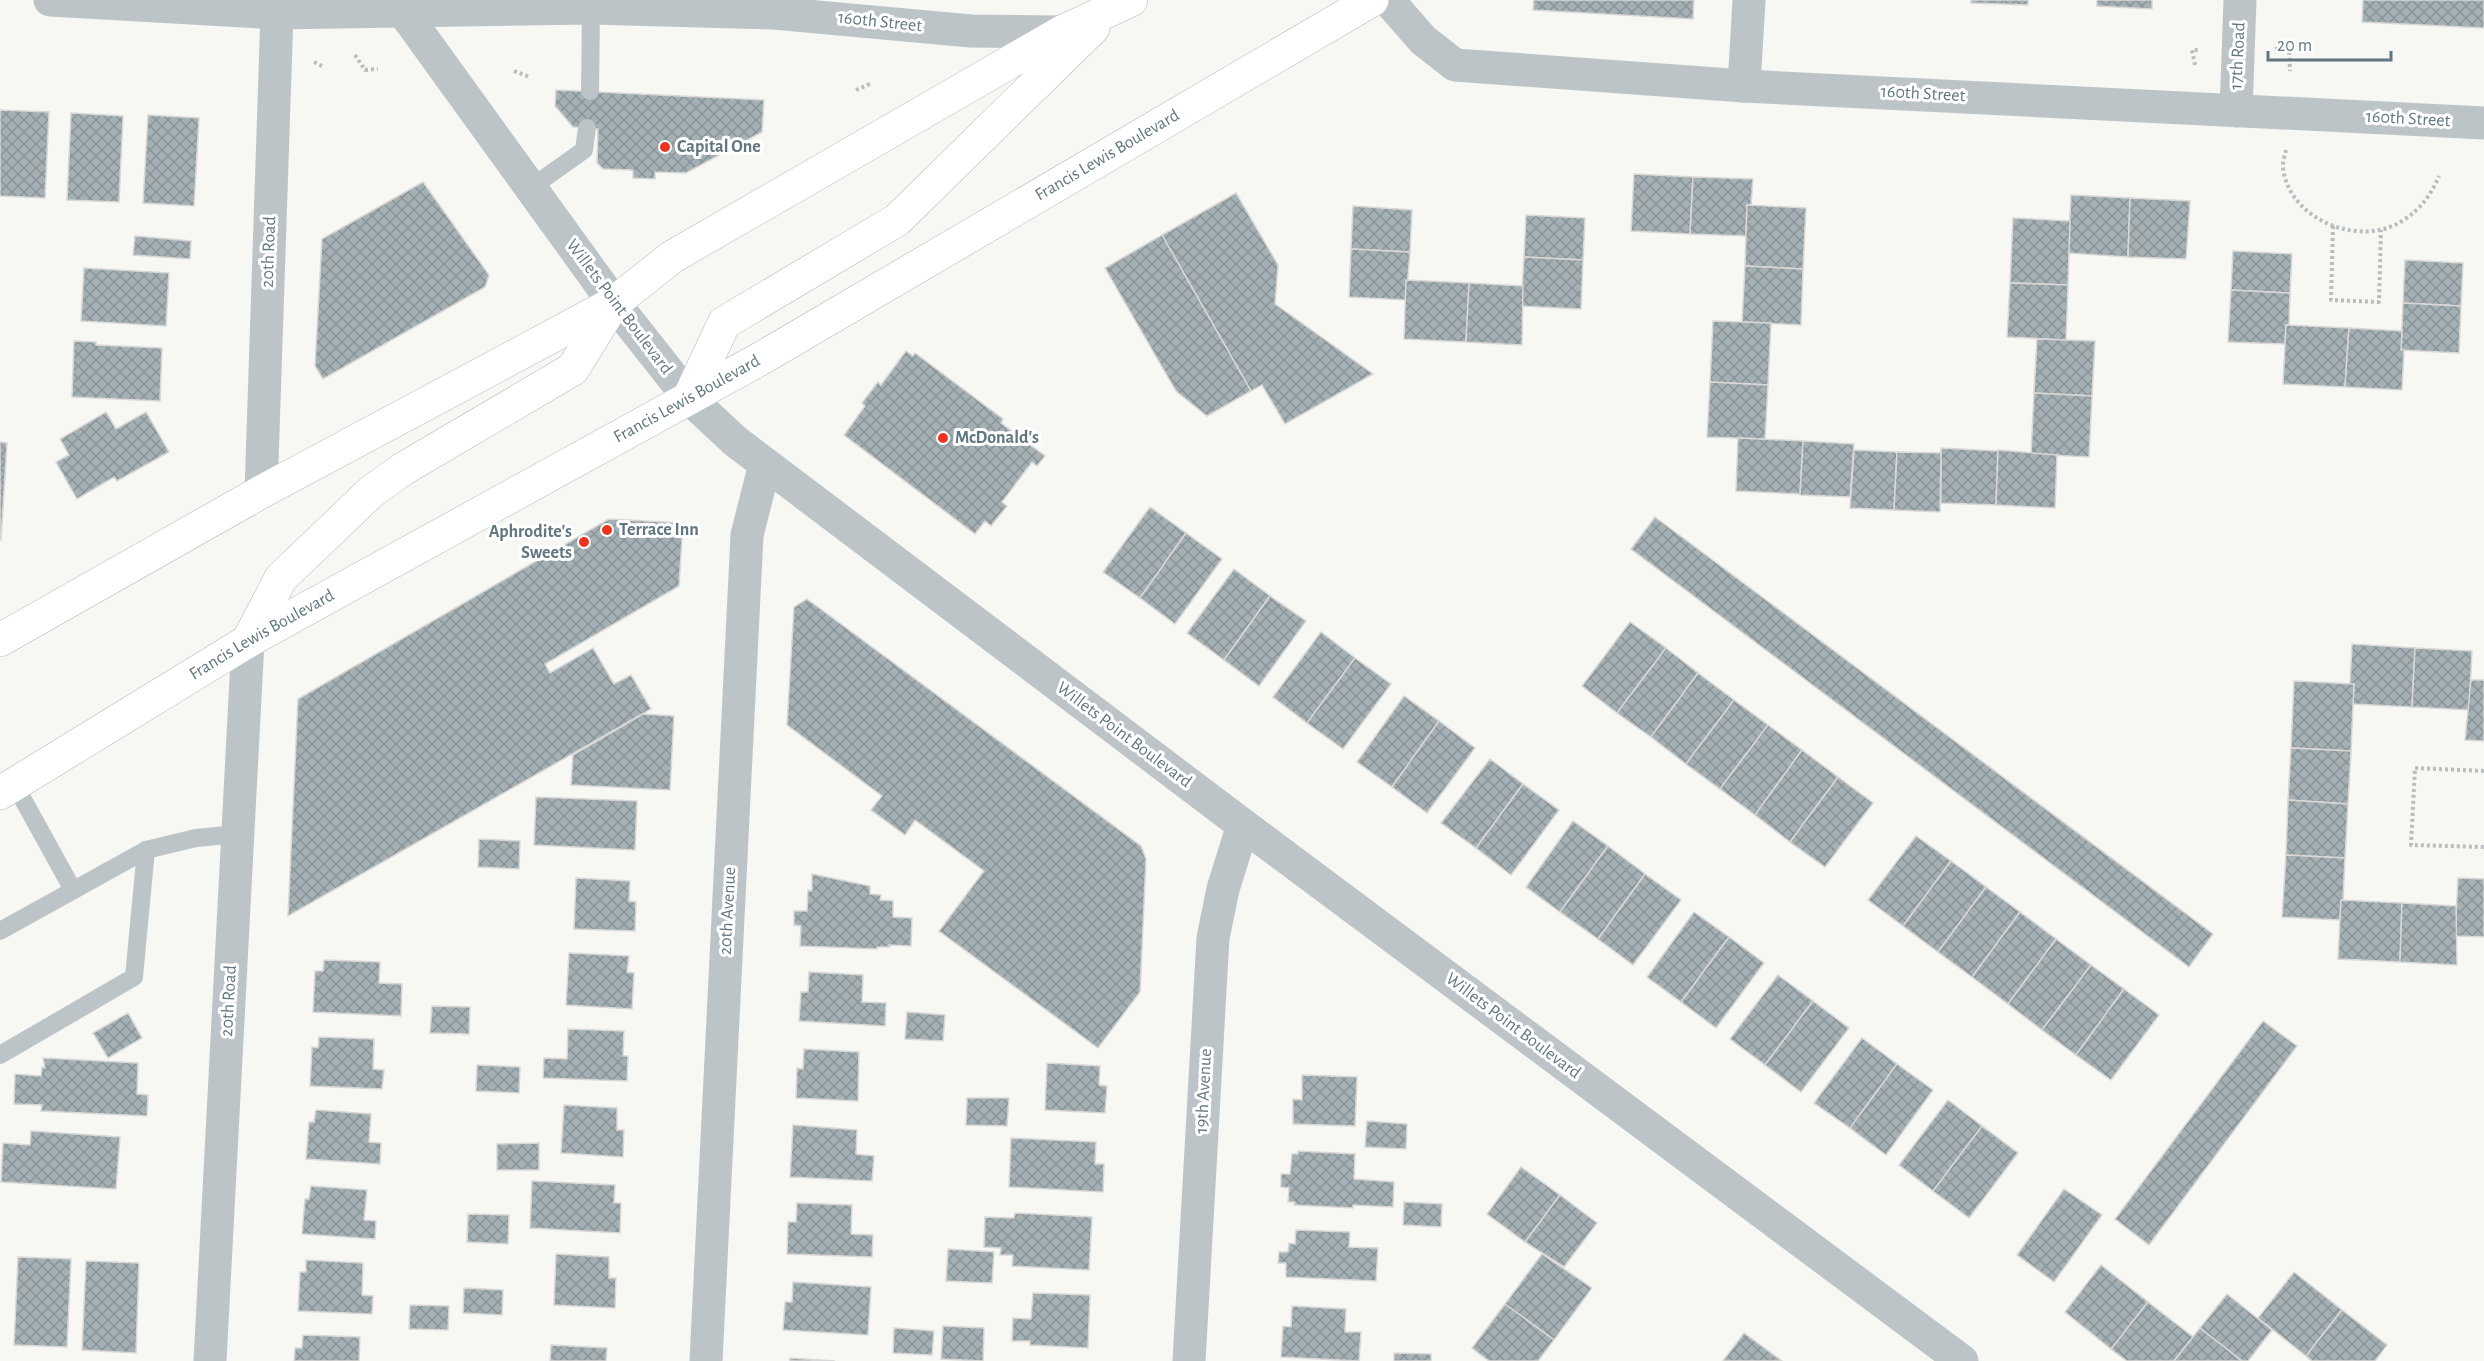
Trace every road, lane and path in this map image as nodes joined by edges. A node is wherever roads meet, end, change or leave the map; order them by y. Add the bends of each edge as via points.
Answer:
1 (50, 0) edge
2 (1372, 0) edge
3 (1388, 0) edge
4 (1749, 0) edge
5 (2240, 0) edge
6 (1121, 5) edge
7 (399, 6) edge
8 (774, 6) edge
9 (591, 8) junction
10 (277, 13) junction
11 (1062, 32) junction
12 (2268, 49) dead end
13 (355, 55) dead end
14 (313, 62) dead end
15 (324, 67) dead end
16 (378, 69) dead end
17 (514, 70) dead end
18 (2290, 71) dead end
19 (530, 76) dead end
20 (872, 82) dead end
21 (1744, 86) junction
22 (856, 90) dead end
23 (590, 91) dead end
24 (2236, 111) junction
25 (2484, 123) edge
26 (587, 128) dead end
27 (2286, 149) dead end
28 (2439, 176) dead end
29 (532, 187) junction
30 (2333, 226) junction
31 (2381, 230) junction
32 (614, 303) junction
33 (689, 398) junction
34 (765, 464) junction
35 (261, 492) junction
36 (0, 640) edge
37 (248, 641) junction
38 (2484, 771) edge
39 (7, 789) edge
40 (1243, 825) junction
41 (237, 834) junction
42 (2484, 847) edge
43 (146, 850) junction
44 (73, 890) junction
45 (0, 931) edge
46 (0, 1055) edge
47 (210, 1361) edge
48 (706, 1361) edge
49 (1189, 1361) edge
50 (1962, 1361) edge

1 - 10 street, 160th Street
2 - 33 main road, Francis Lewis Boulevard
3 - 21 street, 160th Street via 1423,40 1455,64
4 - 21 street
5 - 24 street, 17th Road
6 - 11 main road
6 - 33 main road via 897,220 724,323
7 - 9 street, 160th Street
7 - 10 street, 160th Street
7 - 29 street, Willets Point Boulevard
8 - 9 street, 160th Street
8 - 11 street, 160th Street via 970,31
9 - 23 lane
10 - 35 street, 20th Road
11 - 32 main road via 672,257
12 - 18 path via 2289,48
13 - 16 path via 365,69
14 - 15 path
17 - 19 path
20 - 22 path
21 - 24 street, 160th Street
24 - 25 street, 160th Street
26 - 29 lane via 584,150
27 - 30 path via 2282,167 2290,188 2302,206
28 - 31 path via 2431,194 2417,210
29 - 32 street, Willets Point Boulevard
30 - 31 path via 2361,232
30 - 31 path via 2331,300 2379,302
32 - 33 street, Willets Point Boulevard
32 - 35 main road
32 - 37 main road via 573,369 403,469 371,492 281,578
33 - 34 street, Willets Point Boulevard
33 - 37 main road, Francis Lewis Boulevard
34 - 40 street, Willets Point Boulevard
34 - 48 street, 20th Avenue via 747,536
35 - 36 main road
37 - 39 main road, Francis Lewis Boulevard
37 - 41 street, 20th Road
38 - 42 path via 2415,768 2410,845
39 - 44 lane
40 - 49 street, 19th Avenue via 1213,938
40 - 50 street, Willets Point Boulevard
41 - 43 lane via 196,838
41 - 47 street, 20th Road
43 - 44 lane
43 - 46 lane via 134,977
44 - 45 lane

